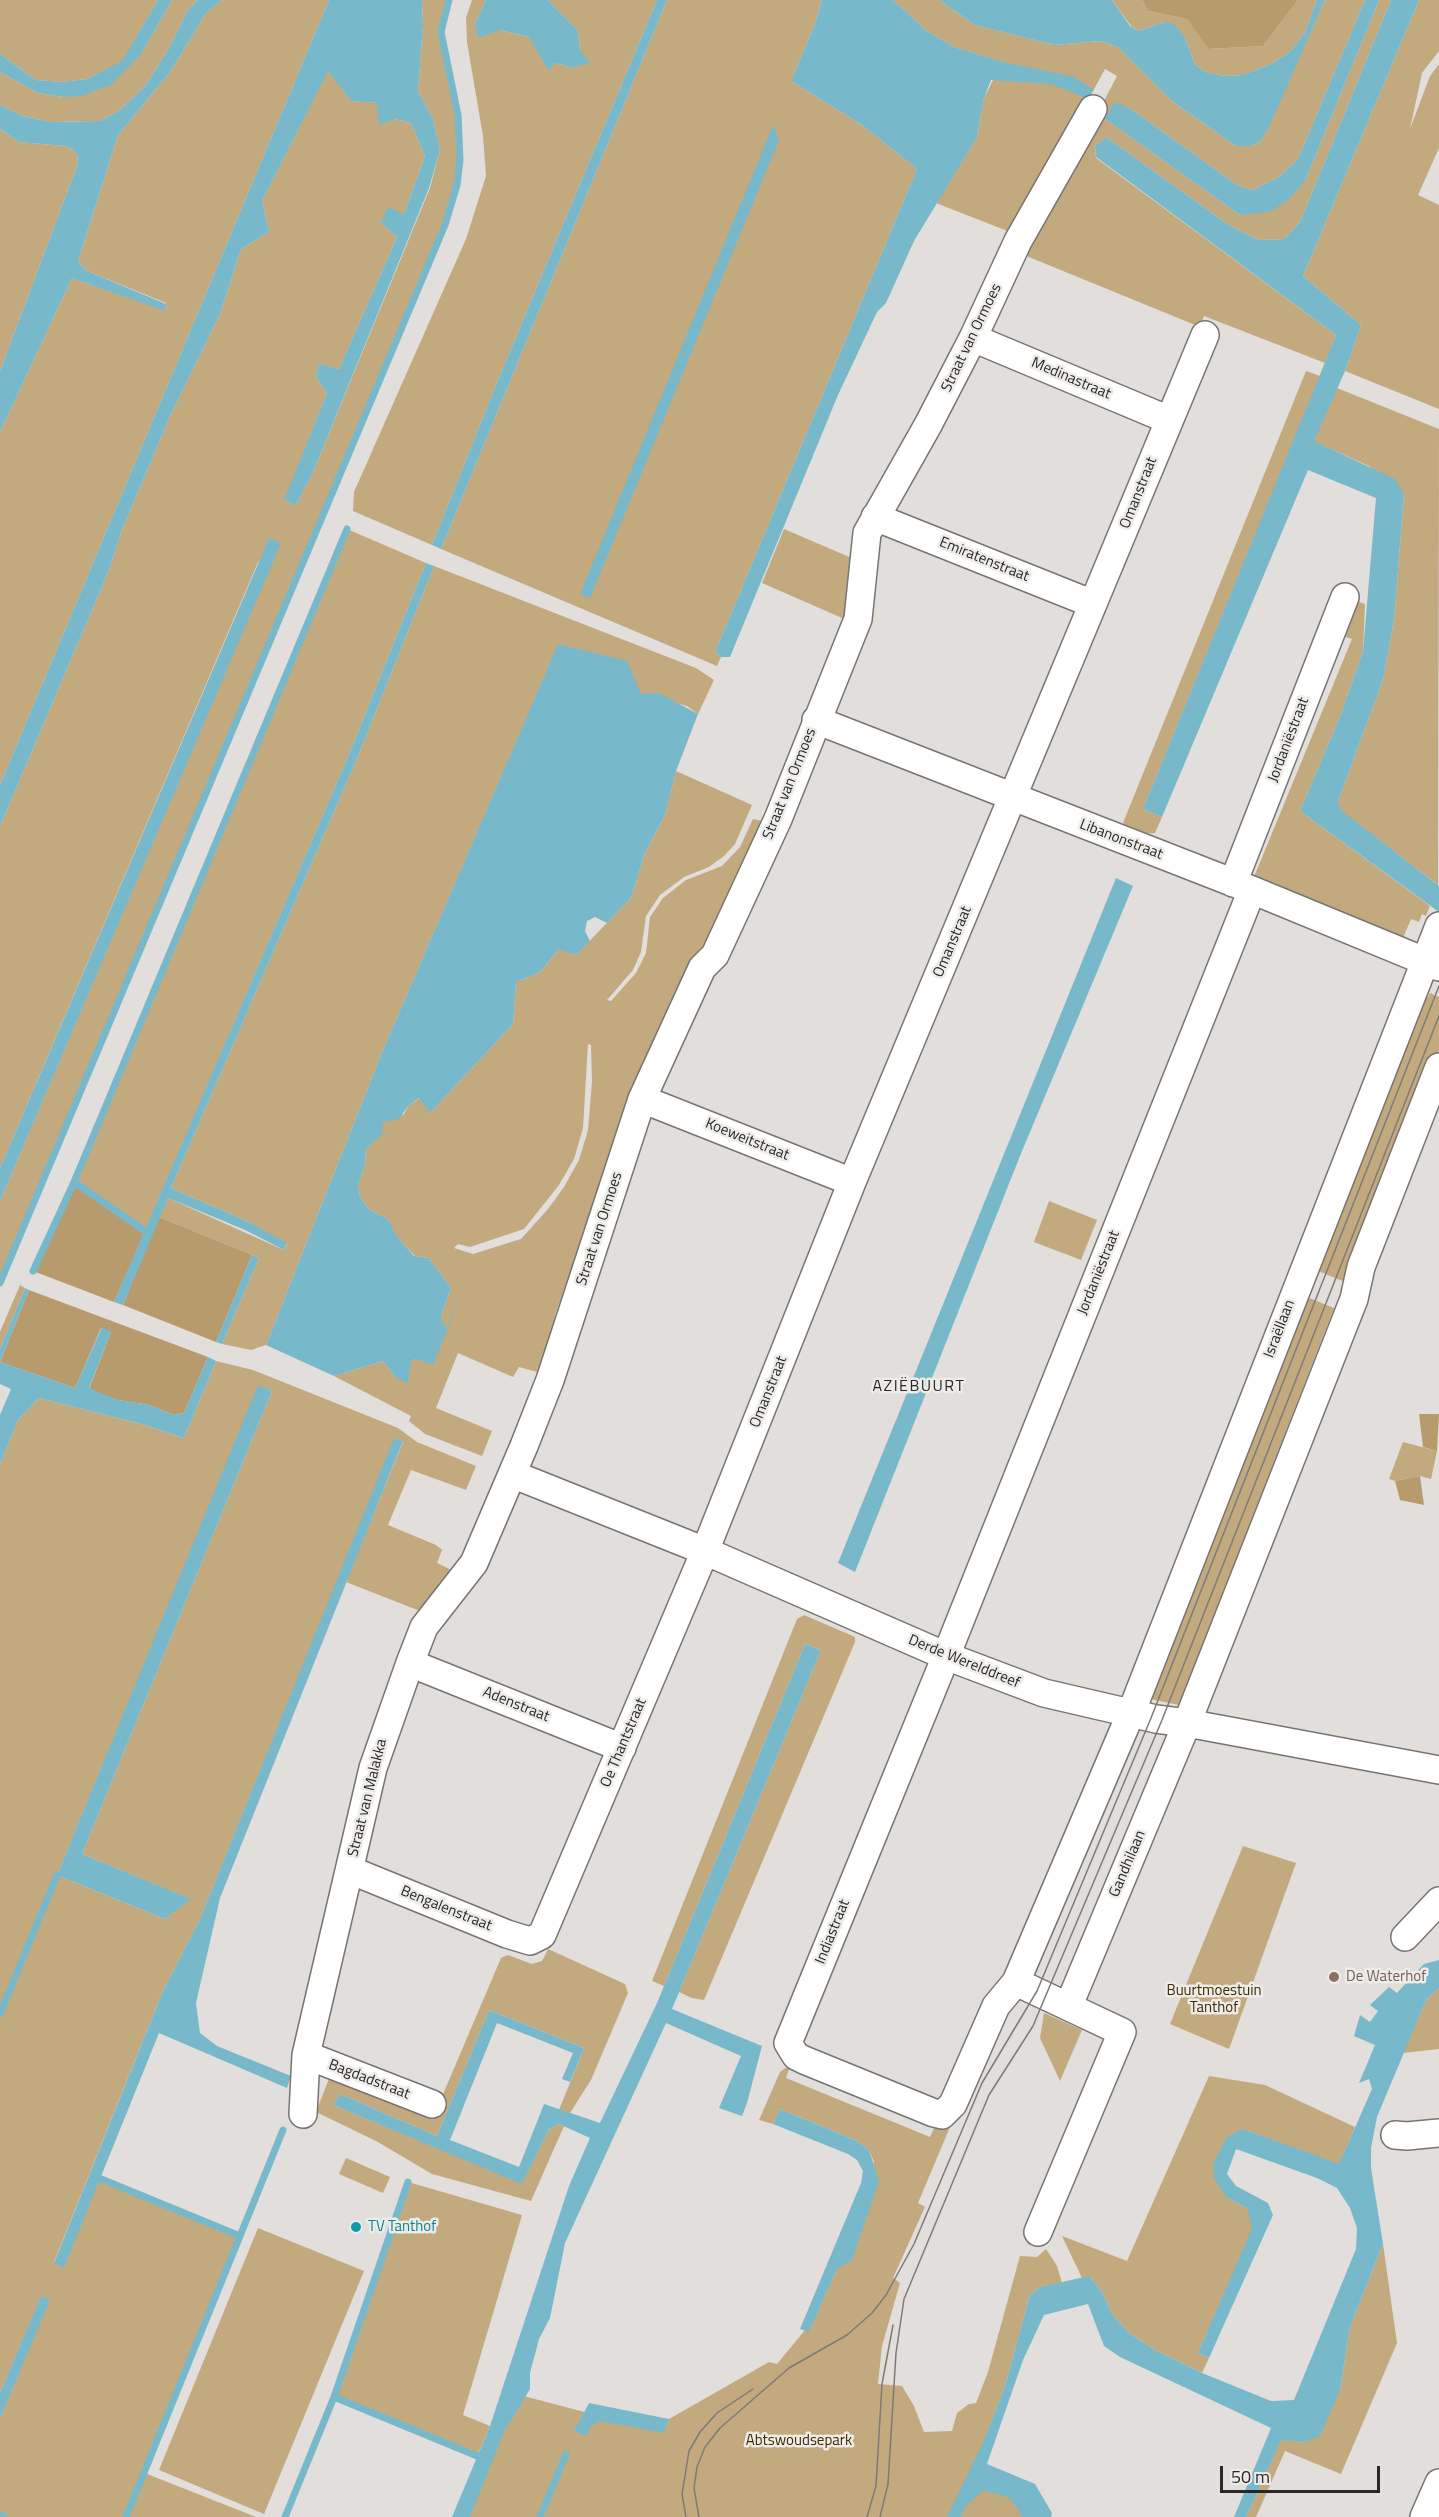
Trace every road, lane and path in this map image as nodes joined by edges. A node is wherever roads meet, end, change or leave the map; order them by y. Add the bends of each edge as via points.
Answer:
1 (1093, 109) dead end
2 (1204, 334) dead end
3 (973, 338) junction
4 (1169, 420) junction
5 (875, 517) junction
6 (1345, 597) dead end
7 (1093, 604) junction
8 (816, 720) junction
9 (1013, 798) junction
10 (1243, 886) junction
11 (1439, 926) edge
12 (1432, 964) edge
13 (1439, 1067) edge
14 (642, 1099) junction
15 (852, 1182) junction
16 (512, 1474) junction
17 (705, 1551) junction
18 (946, 1656) junction
19 (410, 1663) junction
20 (1131, 1713) junction
21 (1187, 1723) junction
22 (622, 1748) junction
23 (1439, 1770) edge
24 (350, 1870) junction
25 (1439, 1901) edge
26 (542, 1935) joint
27 (1405, 1937) dead end
28 (1016, 1982) junction
29 (1069, 2005) junction
30 (306, 2055) junction
31 (432, 2104) dead end
32 (303, 2114) dead end
33 (1439, 2133) edge
34 (1395, 2135) dead end
35 (1038, 2232) dead end
36 (1439, 2482) edge
37 (1424, 2517) edge

1 - 3 street, Straat van Ormoes via 1018,241
2 - 4 street, Omanstraat
3 - 4 street, Medinastraat
3 - 5 street, Straat van Ormoes
4 - 7 street, Omanstraat
5 - 7 street, Emiratenstraat
5 - 8 street, Straat van Ormoes via 867,533 858,619
6 - 10 street, Jordaniëstraat
7 - 9 street, Omanstraat
8 - 9 street, Libanonstraat
8 - 14 street, Straat van Ormoes via 778,819 715,955 702,968
9 - 10 street, Libanonstraat
9 - 15 street, Omanstraat
10 - 12 street, Libanonstraat
10 - 18 street, Jordaniëstraat
11 - 12 street, Israëllaan
12 - 20 street, Israëllaan
13 - 21 street via 1361,1267 1354,1299
14 - 15 street, Koeweitstraat
14 - 16 street, Straat van Ormoes via 545,1394
15 - 17 street, Omanstraat
16 - 17 street, Derde Werelddreef
16 - 19 street, Straat van Malakka via 474,1563 424,1627
17 - 18 street, Derde Werelddreef
17 - 22 street, Oe Thantstraat
18 - 20 street, Derde Werelddreef via 1044,1693
18 - 28 street, Indiastraat via 788,2043 796,2056 804,2060 942,2115 948,2112 996,2006
19 - 22 street, Adenstraat
19 - 24 street, Straat van Malakka via 376,1756
20 - 21 street, Derde Werelddreef
20 - 28 street
21 - 23 street, Derde Werelddreef
21 - 29 street, Gandhilaan
22 - 26 street, Oe Thantstraat
24 - 26 street, Bengalenstraat via 507,1934 530,1941
24 - 30 street, Straat van Malakka
25 - 27 street
28 - 29 street
29 - 35 street via 1082,2015 1122,2032
30 - 31 street, Bagdadstraat
30 - 32 street, Straat van Malakka
33 - 34 street
36 - 37 street

